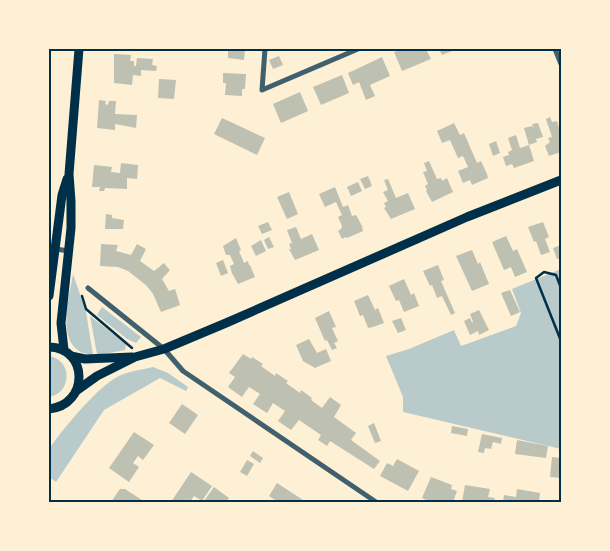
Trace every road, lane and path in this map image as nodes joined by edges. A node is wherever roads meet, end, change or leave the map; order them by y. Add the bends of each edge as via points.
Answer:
1 (79, 49) edge
2 (265, 49) edge
3 (358, 49) edge
4 (555, 49) edge
5 (561, 64) edge
6 (69, 174) junction
7 (561, 180) edge
8 (52, 249) edge
9 (70, 251) junction
10 (88, 288) dead end
11 (561, 288) edge
12 (81, 293) dead end
13 (49, 296) edge
14 (561, 341) edge
15 (49, 347) edge
16 (164, 349) junction
17 (64, 350) junction
18 (134, 353) junction
19 (71, 356) junction
20 (76, 391) junction
21 (52, 409) edge
22 (49, 416) edge
23 (376, 502) edge

1 - 6 main road
2 - 3 street via 262,90
4 - 5 street
6 - 8 main road
6 - 9 main road
7 - 16 main road via 466,217
8 - 9 street
8 - 13 main road
9 - 17 main road via 61,323
10 - 16 street
11 - 14 path via 556,275 544,272 536,278
12 - 18 path via 86,309 131,346
15 - 17 main road
16 - 18 main road
16 - 23 street via 182,372
17 - 19 main road
18 - 19 main road via 84,359
18 - 20 main road
19 - 20 main road via 79,374
20 - 21 main road via 70,400
21 - 22 main road

